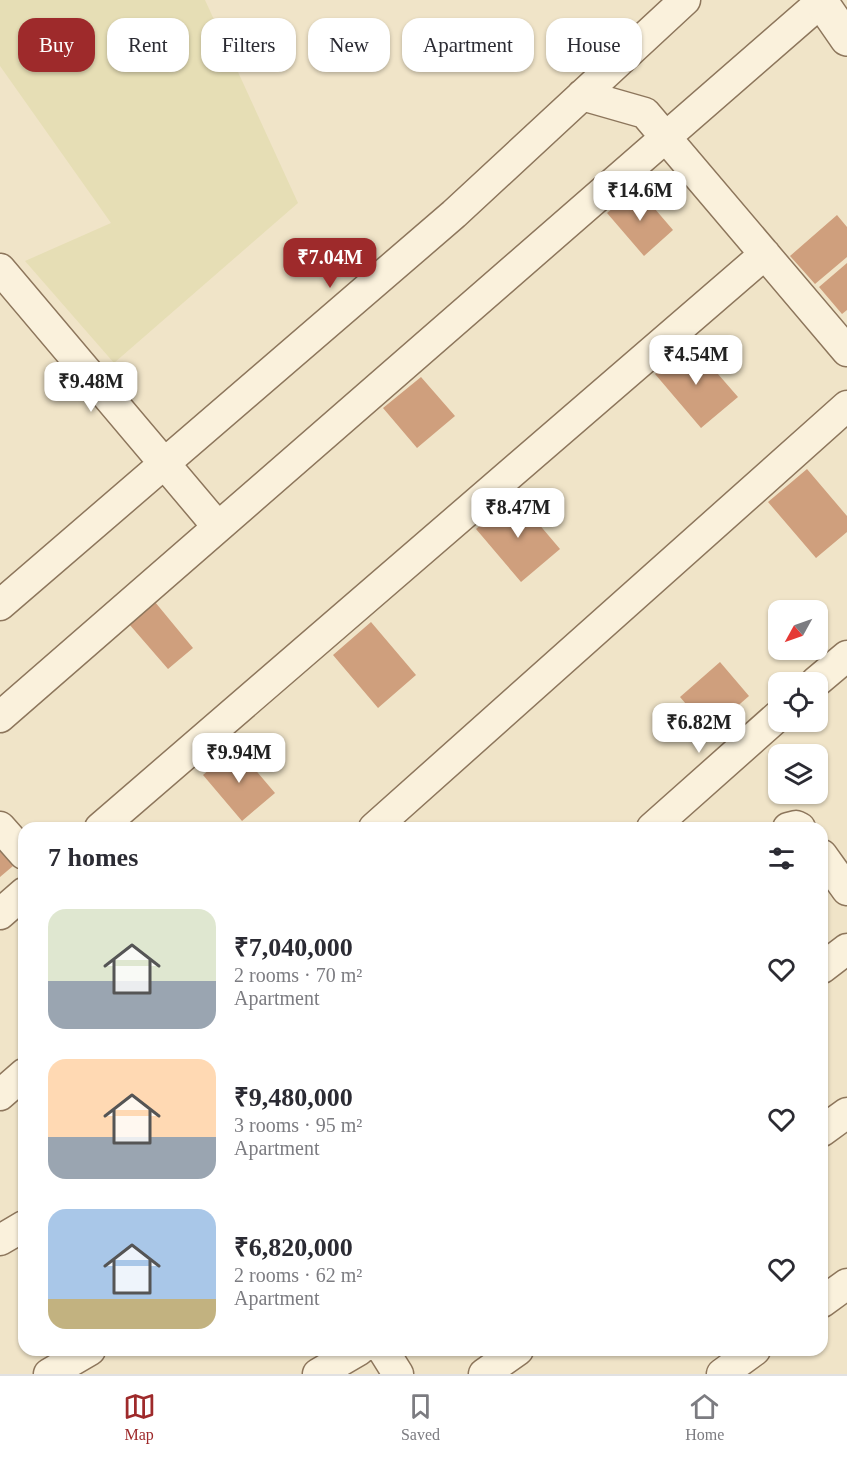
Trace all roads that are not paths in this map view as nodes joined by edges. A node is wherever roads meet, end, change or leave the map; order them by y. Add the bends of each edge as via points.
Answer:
1 (685, 0) edge
2 (821, 1) edge
3 (847, 39) edge
4 (582, 95) junction
5 (665, 136) junction
6 (765, 254) junction
7 (0, 269) edge
8 (847, 351) edge
9 (847, 406) edge
10 (165, 463) junction
11 (218, 526) junction
12 (0, 605) edge
13 (847, 656) edge
14 (828, 672) edge
15 (0, 717) edge
16 (768, 725) edge
17 (107, 822) edge
18 (381, 822) edge
19 (659, 822) edge
20 (0, 827) edge
21 (18, 847) edge
22 (828, 863) edge
23 (847, 890) edge
24 (18, 899) edge
25 (0, 914) edge
26 (847, 950) edge
27 (828, 964) edge
28 (18, 1079) edge
29 (0, 1095) edge
30 (847, 1113) edge
31 (828, 1127) edge
32 (18, 1230) edge
33 (0, 1240) edge
34 (847, 1284) edge
35 (828, 1298) edge
36 (349, 1356) edge
37 (387, 1356) edge
38 (510, 1356) edge
39 (748, 1356) edge
40 (86, 1360) edge
41 (49, 1374) edge
42 (318, 1374) edge
43 (398, 1374) edge
44 (484, 1374) edge
45 (722, 1374) edge

1 - 4 street
2 - 3 street
2 - 5 street
4 - 5 street via 645,113
4 - 10 street via 454,214
5 - 6 street
5 - 11 street
6 - 8 street
6 - 17 street
7 - 10 street
9 - 18 street
10 - 11 street
10 - 12 street
11 - 15 street
13 - 14 street
16 - 19 street
20 - 21 street
22 - 23 street
24 - 25 street
26 - 27 street
28 - 29 street
30 - 31 street
32 - 33 street
34 - 35 street
36 - 42 street
37 - 43 street
38 - 44 street
39 - 45 street
40 - 41 street

